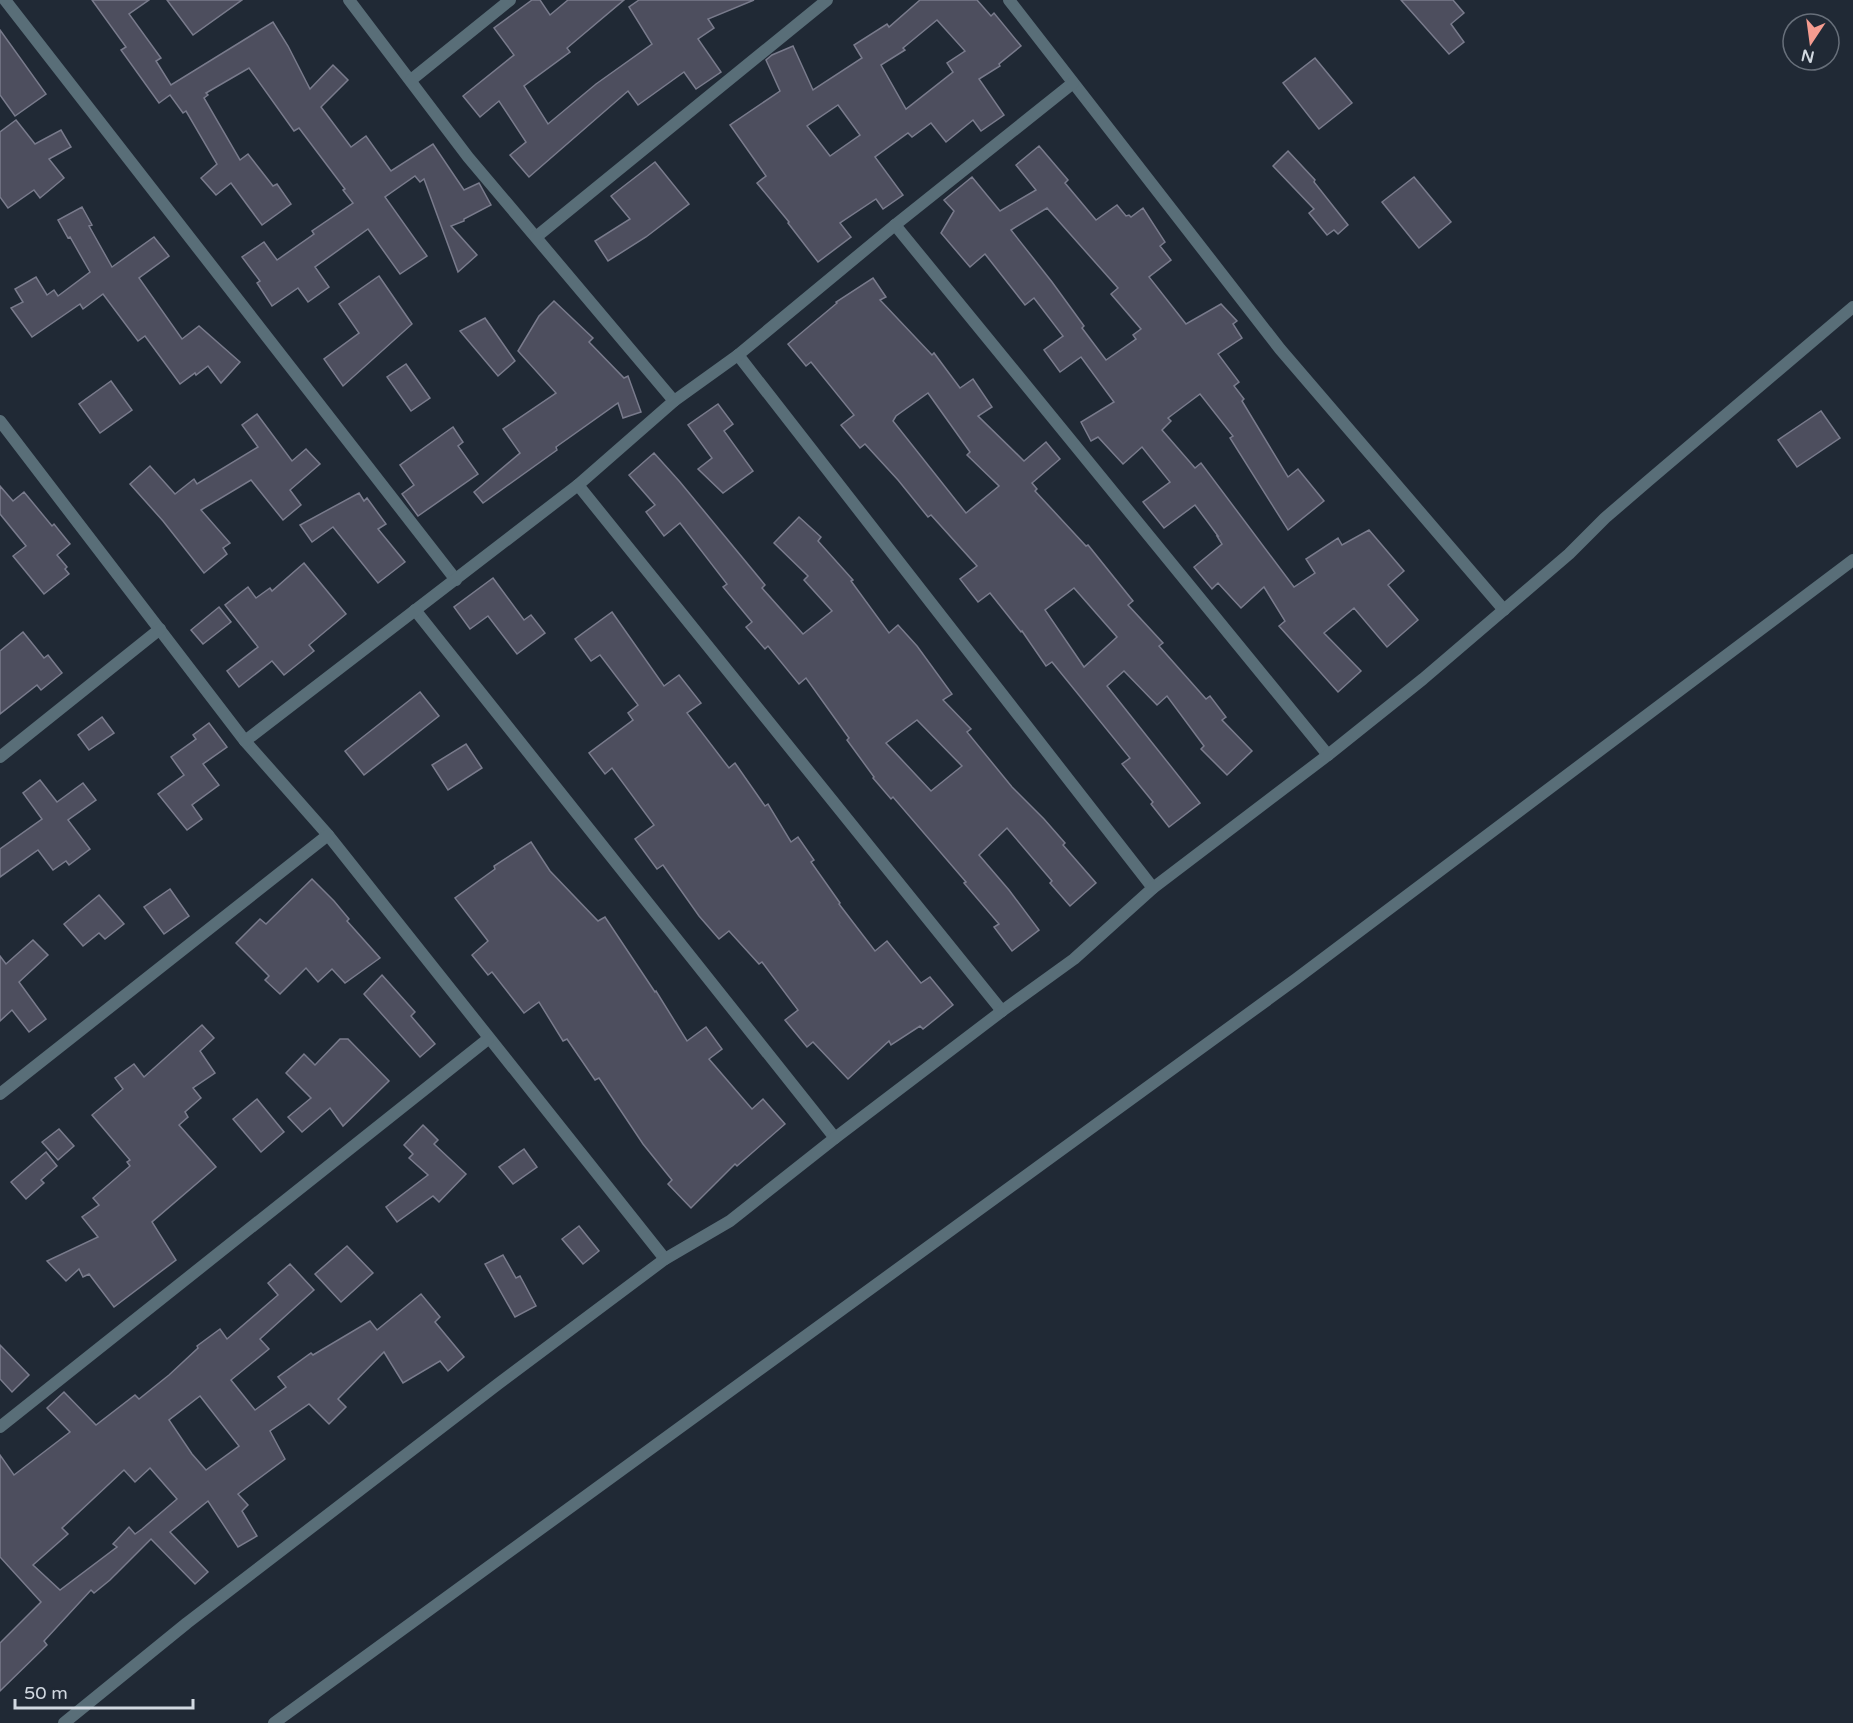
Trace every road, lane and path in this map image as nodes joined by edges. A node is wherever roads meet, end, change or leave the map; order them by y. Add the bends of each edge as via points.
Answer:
1 (5, 0) edge
2 (349, 0) edge
3 (510, 0) edge
4 (827, 0) edge
5 (1010, 0) edge
6 (411, 81) junction
7 (1073, 83) junction
8 (895, 225) junction
9 (536, 237) junction
10 (1853, 307) edge
11 (738, 355) junction
12 (674, 401) junction
13 (0, 421) edge
14 (578, 485) junction
15 (1853, 560) edge
16 (456, 580) junction
17 (415, 610) junction
18 (1504, 610) junction
19 (160, 629) junction
20 (245, 741) junction
21 (1328, 755) junction
22 (0, 757) edge
23 (328, 835) junction
24 (1153, 888) junction
25 (1002, 1011) junction
26 (489, 1038) junction
27 (0, 1094) edge
28 (835, 1138) junction
29 (665, 1259) junction
30 (0, 1427) edge
31 (64, 1723) edge
32 (274, 1723) edge

1 - 16 street
2 - 6 street
3 - 6 street
4 - 9 street
5 - 7 street
6 - 9 street via 468,157
7 - 8 street
7 - 18 street via 1280,349
8 - 11 street
8 - 21 street
9 - 12 street
10 - 18 street via 1648,481
11 - 12 street
11 - 24 street
12 - 14 street
13 - 19 street
14 - 16 street
14 - 25 street
15 - 32 street via 1296,979
16 - 17 street
17 - 20 street
17 - 28 street
18 - 21 street
19 - 20 street
19 - 22 street
20 - 23 street
21 - 24 street
23 - 26 street
23 - 27 street
24 - 25 street via 1074,959
25 - 28 street
26 - 29 street
26 - 30 street
28 - 29 street via 730,1221
29 - 31 street via 197,1616

